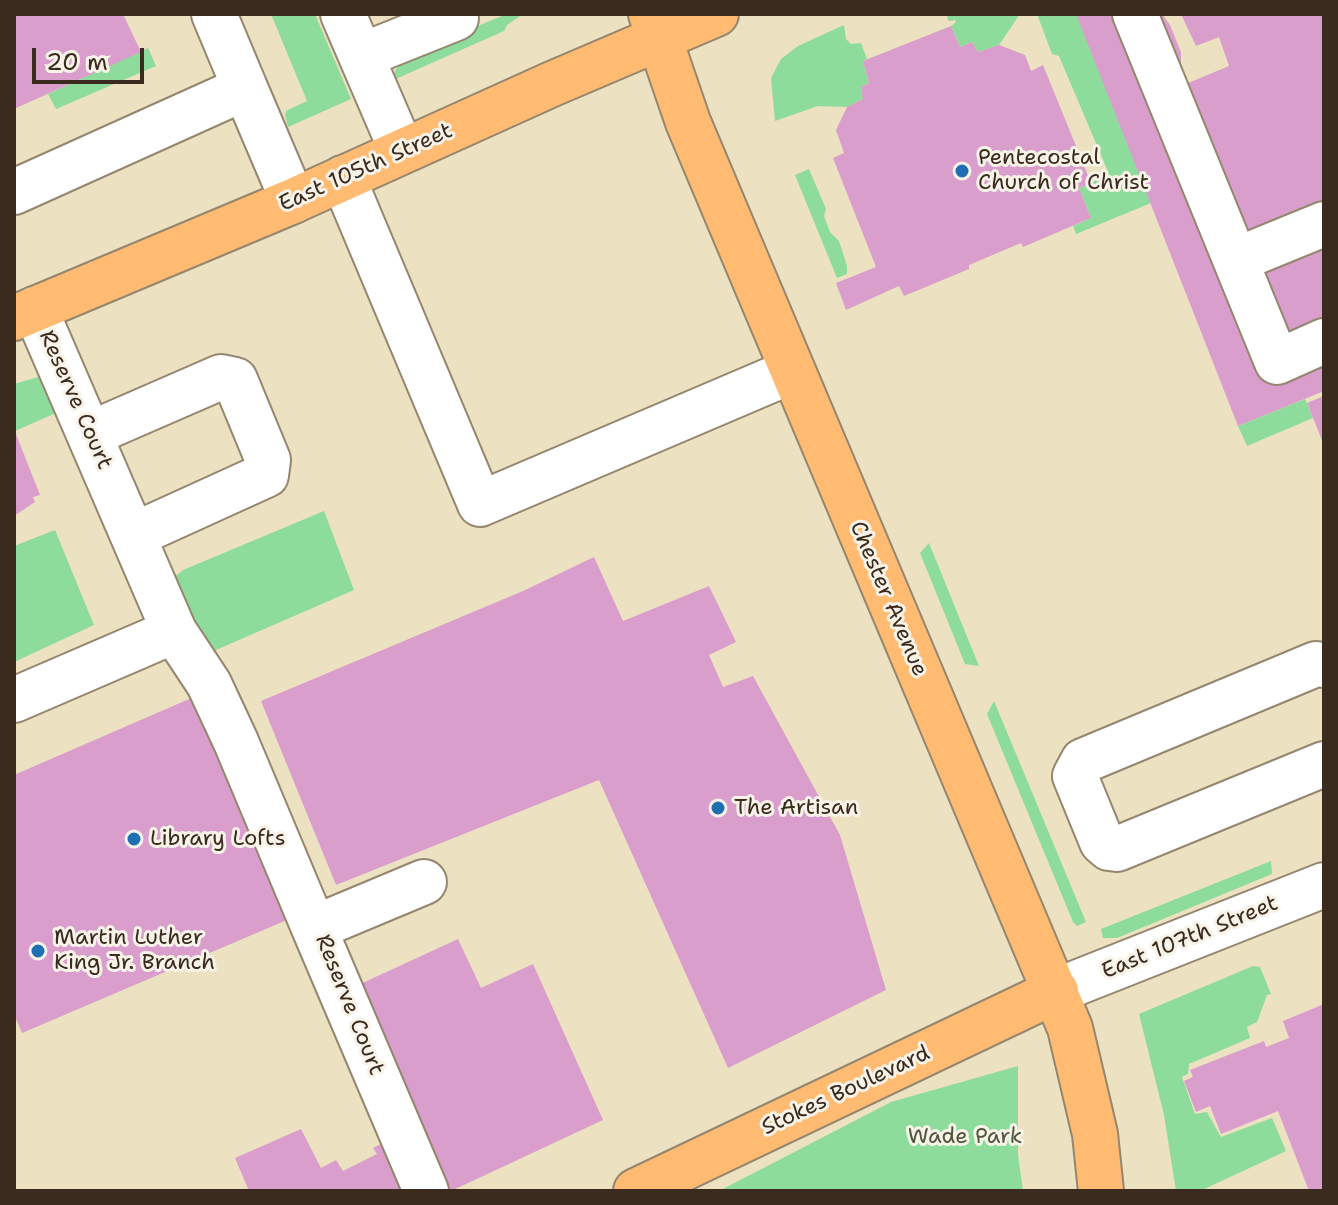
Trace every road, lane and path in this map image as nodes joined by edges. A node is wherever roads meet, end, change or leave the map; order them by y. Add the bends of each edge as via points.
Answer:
1 (214, 14) edge
2 (716, 14) edge
3 (1135, 14) edge
4 (436, 16) edge
5 (655, 26) edge
6 (352, 29) edge
7 (245, 88) junction
8 (402, 151) junction
9 (343, 178) junction
10 (14, 192) edge
11 (293, 201) junction
12 (1324, 224) edge
13 (1236, 260) junction
14 (24, 314) edge
15 (1324, 341) edge
16 (792, 371) junction
17 (90, 434) junction
18 (134, 535) junction
19 (174, 631) junction
20 (1324, 665) edge
21 (14, 700) edge
22 (1324, 764) edge
23 (424, 882) dead end
24 (1324, 885) edge
25 (314, 928) junction
26 (1056, 991) junction
27 (426, 1191) edge
28 (636, 1191) edge
29 (1101, 1191) edge

1 - 7 street
2 - 5 main road, East 105th Street
3 - 13 street
4 - 6 street
5 - 8 main road, East 105th Street
5 - 16 main road, Chester Avenue via 688,122
6 - 8 street
7 - 10 street
7 - 11 street
8 - 9 main road, East 105th Street
9 - 11 main road, East 105th Street
9 - 16 street via 480,504
11 - 14 main road, East 105th Street
12 - 13 street
13 - 15 street via 1277,362
14 - 17 street, Reserve Court
16 - 26 main road, Chester Avenue
17 - 18 street, Reserve Court
17 - 18 street via 221,377 235,380 268,460 266,475
18 - 19 street, Reserve Court
19 - 21 street
19 - 25 street, Reserve Court via 209,684
20 - 22 street via 1083,761 1075,776 1102,842 1117,849
23 - 25 street, Reserve Court
24 - 26 street, East 107th Street
25 - 27 street, Reserve Court
26 - 28 main road, Stokes Boulevard
26 - 29 main road, Chester Avenue via 1086,1092

